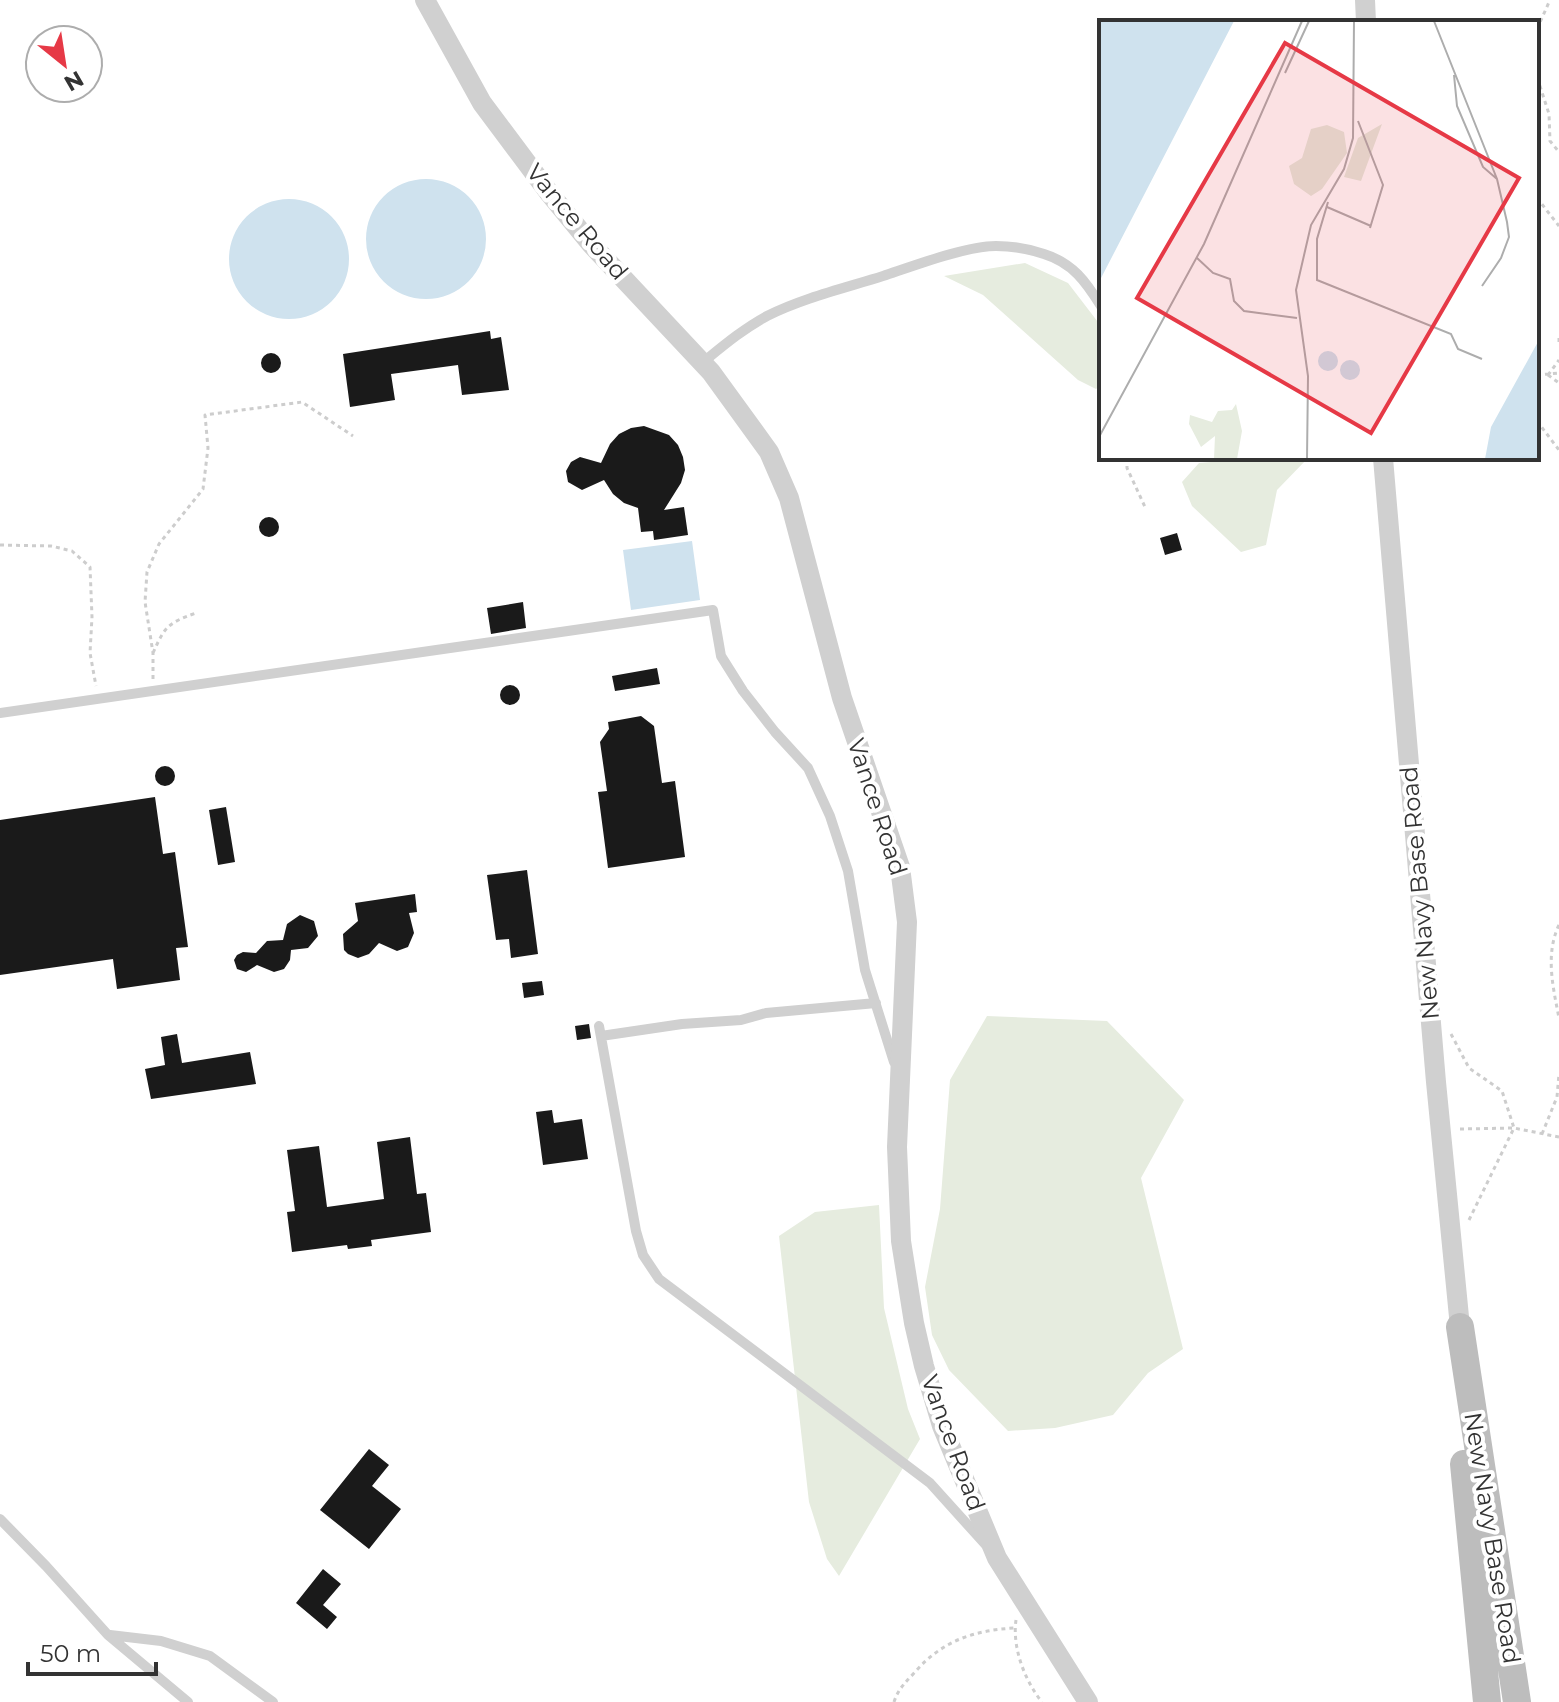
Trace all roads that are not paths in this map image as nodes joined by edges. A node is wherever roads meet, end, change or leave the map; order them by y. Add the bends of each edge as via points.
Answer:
1 (425, 0) edge
2 (1365, 0) edge
3 (1366, 20) edge
4 (1099, 303) edge
5 (702, 363) junction
6 (1383, 460) edge
7 (0, 713) edge
8 (876, 1003) junction
9 (898, 1076) junction
10 (1460, 1327) junction
11 (0, 1519) edge
12 (997, 1558) junction
13 (108, 1635) junction
14 (188, 1702) edge
15 (273, 1702) edge
16 (1088, 1702) edge
17 (1487, 1702) edge
18 (1517, 1702) edge

1 - 5 street, Vance Road via 482,103 550,194
2 - 3 street
4 - 5 lane via 1071,267 1047,254 993,246 935,259 768,316
5 - 9 street, Vance Road via 769,452 789,498 842,698 900,867 907,922
6 - 10 street, New Navy Base Road
7 - 8 lane via 713,610 721,656 743,691 808,768 830,816 848,871
8 - 9 lane
8 - 12 lane via 600,1031 636,1231 643,1255 659,1279 930,1483
9 - 12 street, Vance Road via 901,1241 914,1323 942,1426
10 - 17 street, New Navy Base Road via 1458,1402
10 - 18 street, New Navy Base Road
11 - 13 lane
12 - 16 street, Vance Road
13 - 14 lane
13 - 15 lane via 161,1641 210,1656

